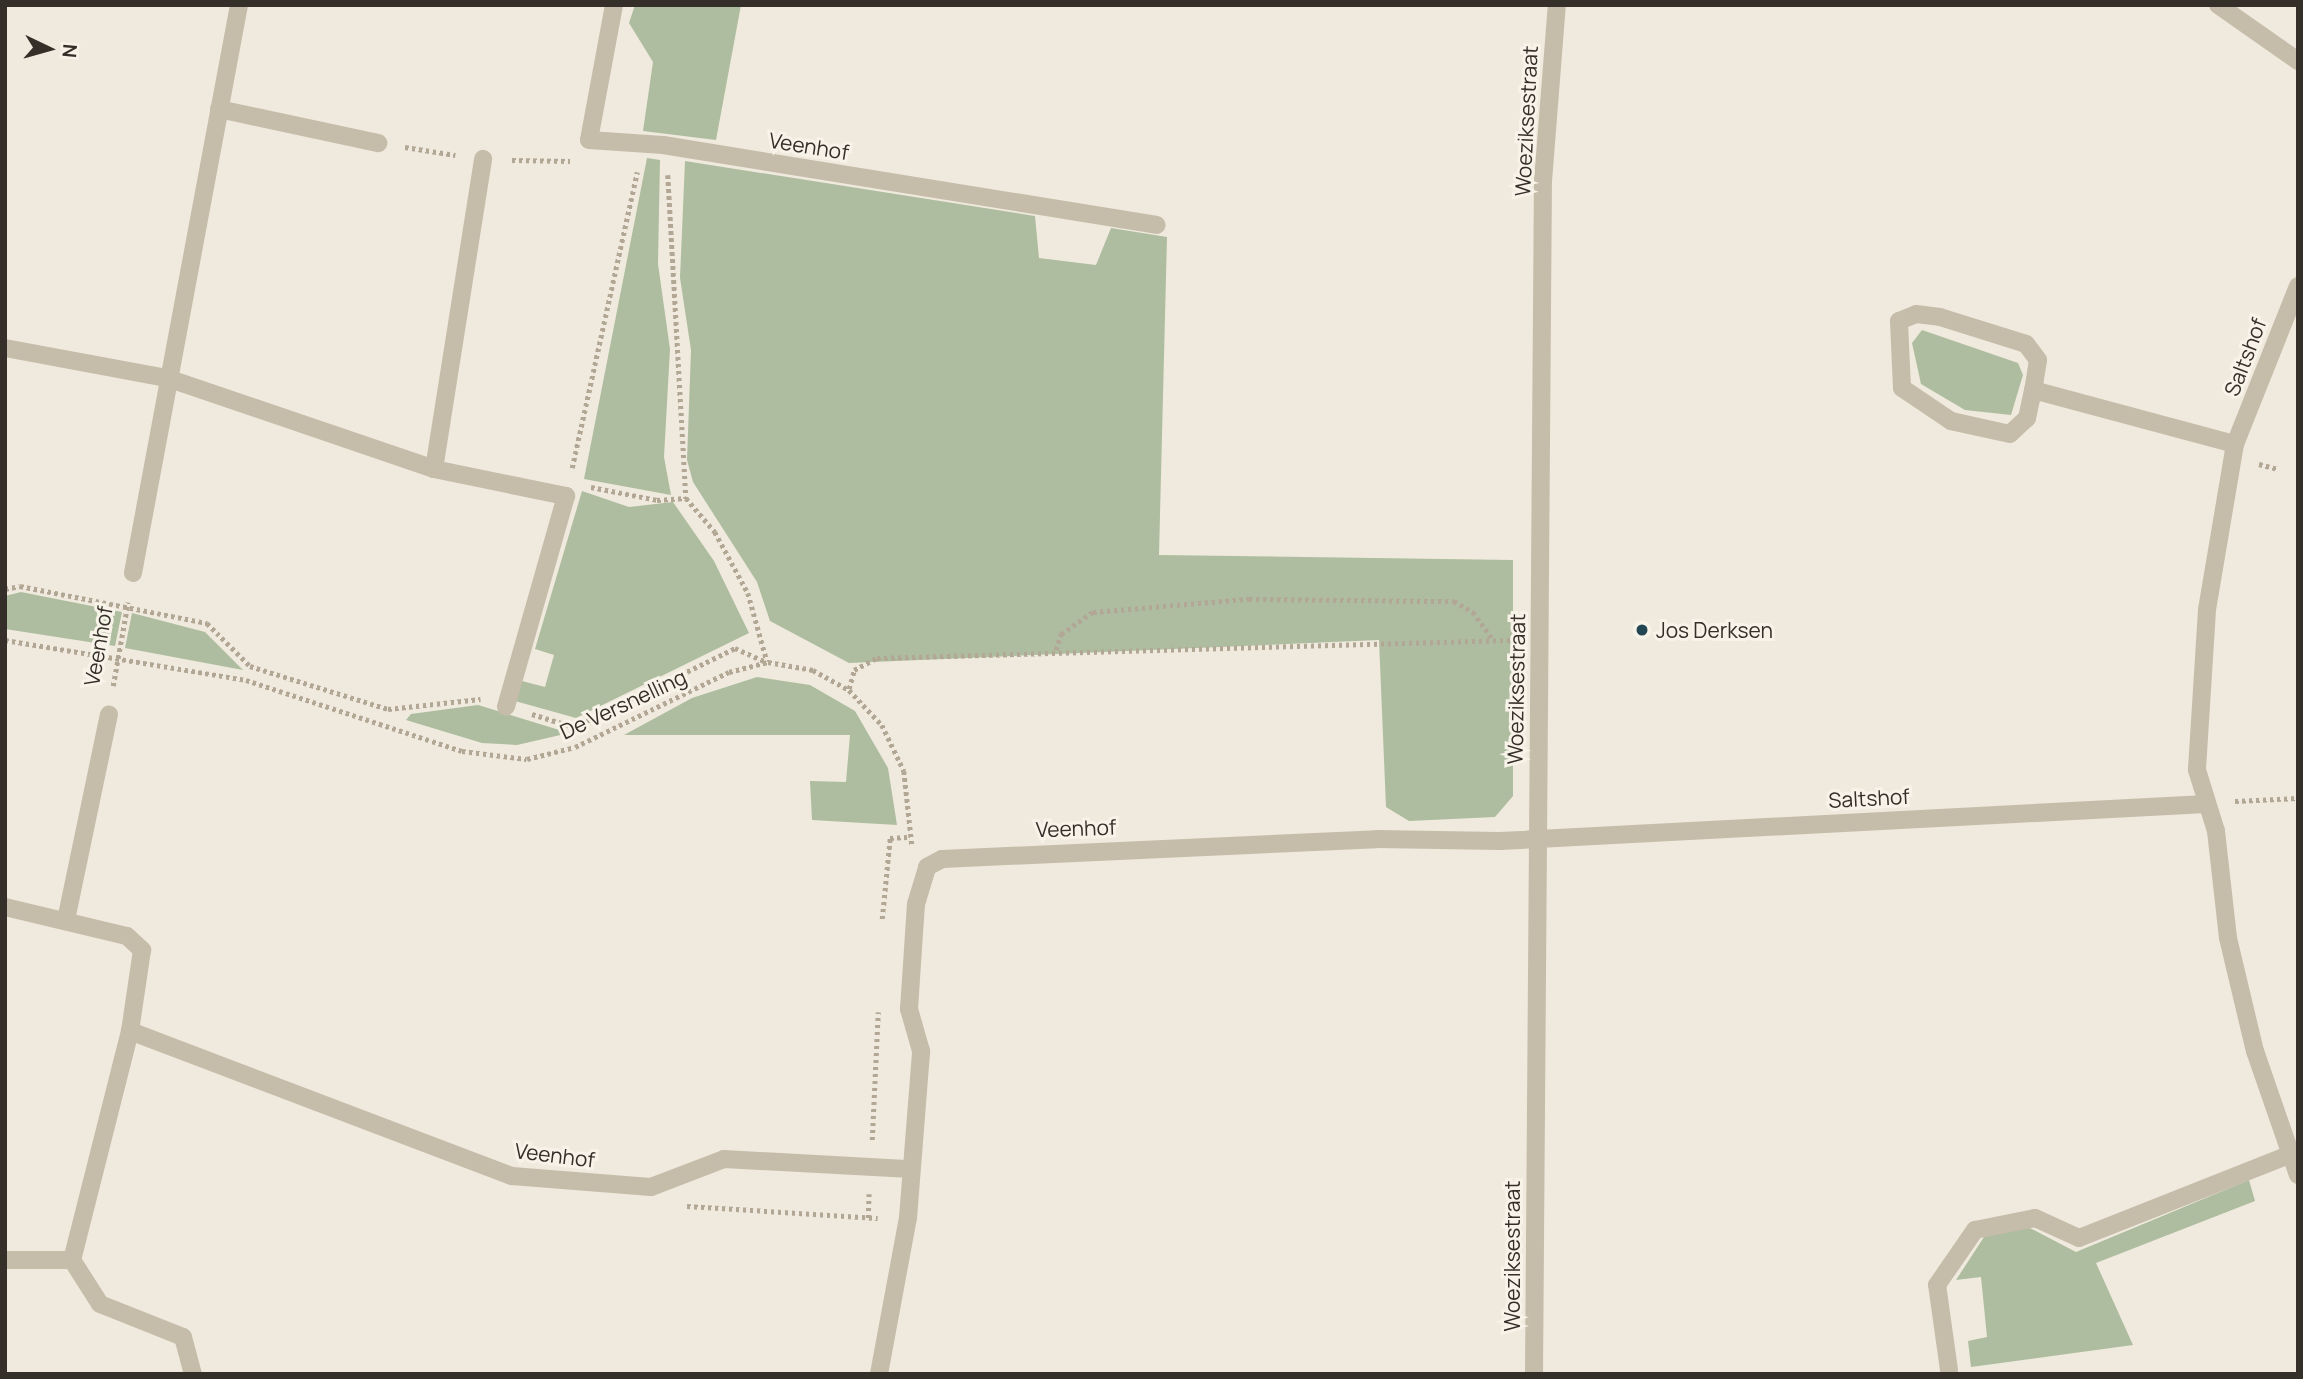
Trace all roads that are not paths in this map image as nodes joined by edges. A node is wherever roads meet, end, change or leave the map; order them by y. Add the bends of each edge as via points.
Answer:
1 (239, 5) edge
2 (614, 5) edge
3 (1557, 5) edge
4 (2218, 5) edge
5 (2298, 61) edge
6 (219, 109) junction
7 (378, 143) road end
8 (483, 159) road end
9 (1157, 225) dead end
10 (2298, 286) edge
11 (5, 348) edge
12 (167, 378) junction
13 (2033, 390) junction
14 (2235, 444) junction
15 (434, 469) junction
16 (133, 573) road end
17 (506, 707) road end
18 (109, 714) road end
19 (2206, 804) junction
20 (1534, 838) junction
21 (5, 907) edge
22 (66, 920) junction
23 (130, 1031) junction
24 (2289, 1155) junction
25 (911, 1169) junction
26 (2298, 1175) edge
27 (5, 1260) edge
28 (72, 1260) junction
29 (1949, 1370) dead end
30 (193, 1374) edge
31 (879, 1374) edge
32 (1534, 1374) edge

1 - 6 street
2 - 9 street, Veenhof via 589,140 663,145
3 - 20 street, Woeziksestraat via 1543,181
4 - 5 street
6 - 7 street
6 - 12 street
8 - 15 street
10 - 14 street, Saltshof
11 - 12 street
12 - 15 street
12 - 16 street
13 - 13 street via 2026,418 2010,434 1951,421 1902,388 1899,321 1916,314 1940,317 2026,344 2038,359
13 - 14 street
14 - 19 street, Saltshof via 2207,610 2197,770
15 - 17 street via 566,496
18 - 22 street, Veenhof
19 - 20 street, Saltshof
19 - 24 street, Saltshof via 2217,831 2241,996
20 - 25 street, Veenhof via 959,855 927,867 916,904 909,1009 921,1051
20 - 32 street, Woeziksestraat
21 - 22 street
22 - 23 street via 127,936 142,950
23 - 25 street, Veenhof via 512,1176 651,1187 724,1159
23 - 28 street
24 - 26 street, Saltshof
24 - 29 street via 2080,1238 2035,1218 1976,1230 1937,1285
25 - 31 street via 908,1218
27 - 28 street
28 - 30 street via 100,1304 183,1336

